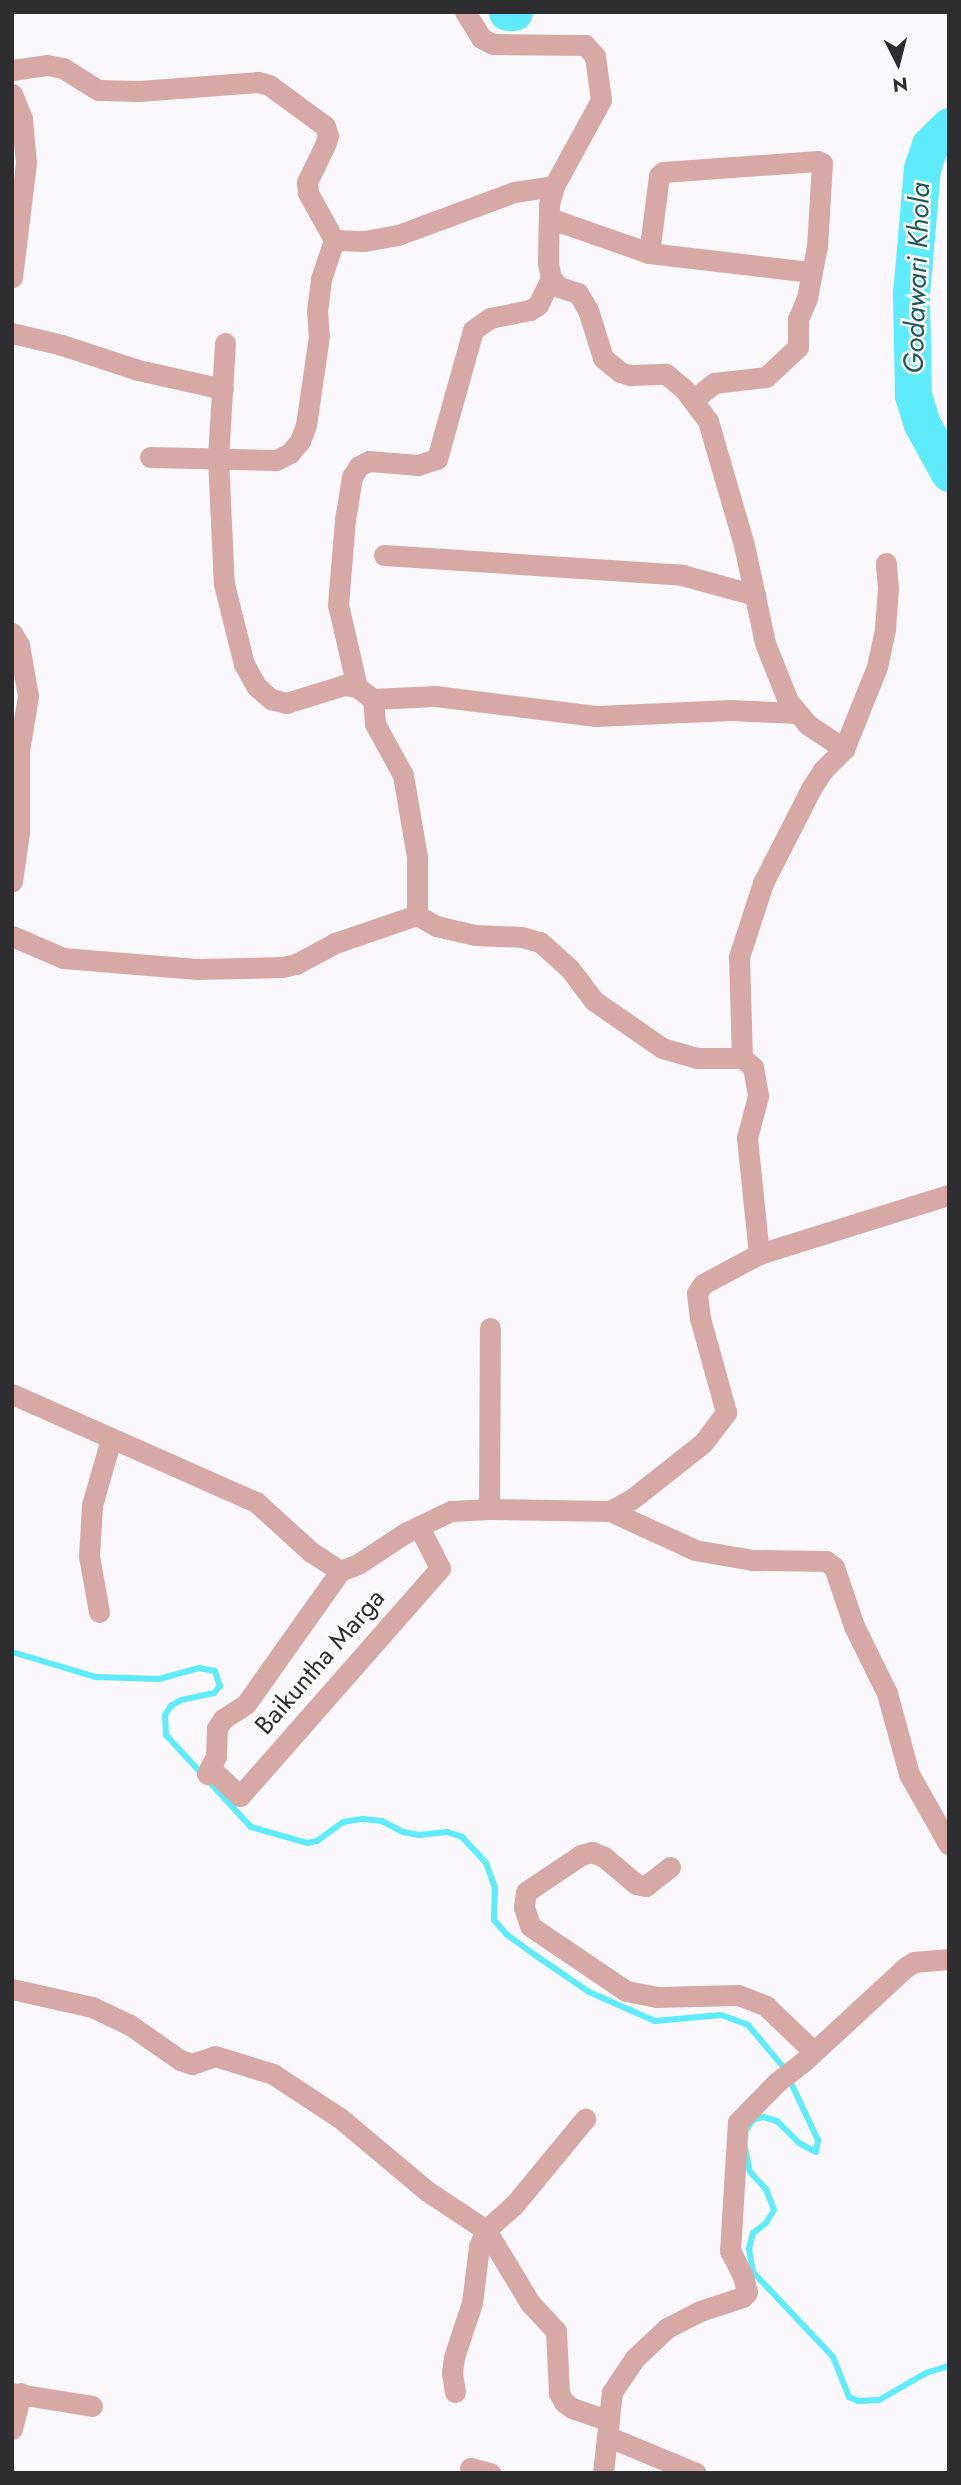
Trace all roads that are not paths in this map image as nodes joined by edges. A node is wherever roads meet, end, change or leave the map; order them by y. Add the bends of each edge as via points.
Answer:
1 (465, 12) edge
2 (12, 70) edge
3 (12, 94) edge
4 (554, 187) junction
5 (549, 218) junction
6 (334, 240) junction
7 (649, 253) junction
8 (810, 272) junction
9 (12, 277) edge
10 (551, 278) junction
11 (12, 333) edge
12 (225, 343) dead end
13 (223, 389) junction
14 (693, 400) junction
15 (150, 457) dead end
16 (218, 459) junction
17 (384, 555) dead end
18 (886, 563) dead end
19 (755, 595) junction
20 (12, 633) edge
21 (365, 693) junction
22 (795, 713) junction
23 (844, 749) junction
24 (12, 882) edge
25 (417, 915) junction
26 (12, 936) edge
27 (742, 1058) junction
28 (949, 1195) edge
29 (759, 1254) junction
30 (490, 1328) dead end
31 (12, 1394) edge
32 (111, 1439) junction
33 (489, 1509) junction
34 (610, 1511) junction
35 (419, 1527) junction
36 (340, 1571) junction
37 (99, 1612) dead end
38 (949, 1845) edge
39 (670, 1867) dead end
40 (949, 1959) edge
41 (12, 1989) edge
42 (809, 2057) junction
43 (585, 2119) dead end
44 (486, 2230) junction
45 (455, 2392) dead end
46 (17, 2393) edge
47 (92, 2406) dead end
48 (12, 2429) edge
49 (609, 2429) junction
50 (603, 2473) edge
51 (696, 2473) edge

1 - 4 street via 481,38 494,44 585,45 596,56 601,100
2 - 6 street via 47,65 63,68 97,90 269,85 325,126 326,145 307,182
3 - 9 street via 22,119 26,163
4 - 5 street
4 - 6 street via 514,192 398,235
5 - 7 street
5 - 10 street
6 - 16 street via 321,279 319,336 300,441 276,460
7 - 8 street
7 - 8 street via 663,172 818,161 823,168 817,246
8 - 14 street via 807,298 798,319 798,347 766,377 714,383
10 - 14 street via 559,287 578,293 603,358 620,372 635,376 666,374
10 - 21 street via 538,305 491,318 473,330 437,459 418,465 369,461 352,477 338,605
11 - 13 street
12 - 13 street
13 - 16 street
14 - 19 street via 708,421 720,454
15 - 16 street
16 - 21 street via 224,584 244,664 254,681 271,699 286,703 344,685
17 - 19 street via 671,574
18 - 23 street via 886,615 877,667
19 - 22 street via 765,643
20 - 24 street via 19,645 28,696 19,751 19,832
21 - 22 street via 435,696 596,716 731,710
21 - 25 street via 375,724 403,775 418,858
22 - 23 street
23 - 27 street via 812,786 753,911 739,957
25 - 26 street via 335,943 296,964 254,969 63,958
25 - 27 street via 436,926 475,935 540,942 593,1000 662,1048 698,1058
27 - 29 street via 753,1067 758,1096 747,1138
28 - 29 street
29 - 34 street via 703,1284 696,1293 726,1404 724,1416 703,1443
30 - 33 street
31 - 32 street
32 - 36 street via 256,1502 311,1552
32 - 37 street via 92,1505 89,1556
33 - 34 street
33 - 35 street via 451,1511
34 - 38 street via 695,1550 753,1560 812,1559 834,1567 854,1626 887,1693 909,1774
35 - 36 street
35 - 36 street, Baikuntha Marga via 440,1568 240,1796 209,1771 216,1756 217,1728 223,1718 246,1704
39 - 42 street via 646,1886 636,1884 604,1857 592,1852 582,1855 526,1892 524,1907 530,1926 626,1991 656,1997 738,1995 766,2006
40 - 42 street via 906,1967
41 - 44 street via 92,2007 192,2064 215,2056 273,2074 340,2118 427,2190
42 - 49 street via 738,2122 730,2251 747,2292 667,2328 642,2351 612,2392
43 - 44 street via 514,2205
44 - 45 street via 479,2246 472,2303 454,2357
44 - 49 street via 530,2303 556,2331 559,2393 564,2402
46 - 47 street
46 - 48 street
49 - 50 street
49 - 51 street

